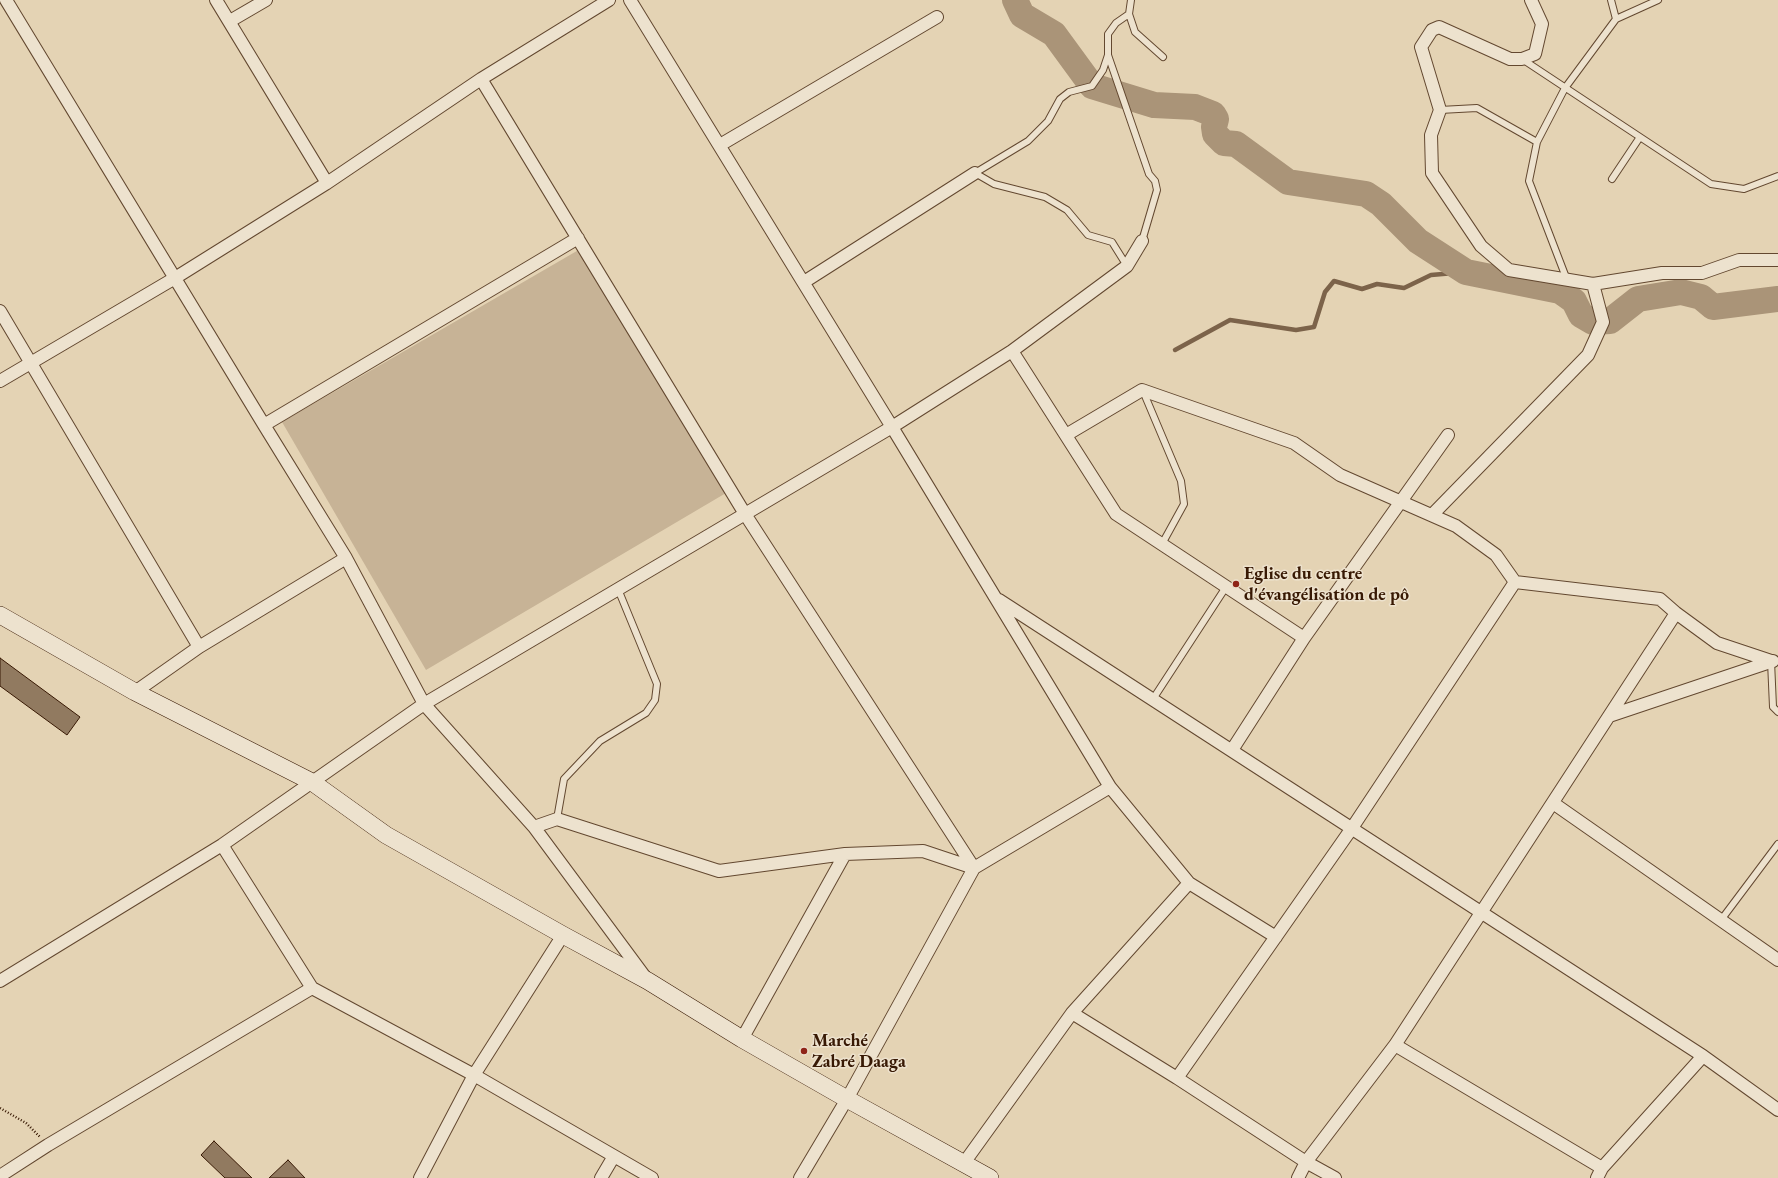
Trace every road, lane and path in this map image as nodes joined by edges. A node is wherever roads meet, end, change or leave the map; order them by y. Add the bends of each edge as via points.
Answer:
1 (6, 0) edge
2 (216, 0) edge
3 (266, 0) edge
4 (609, 0) edge
5 (630, 0) edge
6 (1131, 0) edge
7 (1531, 0) edge
8 (1611, 0) edge
9 (1658, 0) edge
10 (1129, 14) junction
11 (937, 17) dead end
12 (1616, 19) junction
13 (230, 21) junction
14 (1108, 55) junction
15 (1163, 57) dead end
16 (1522, 59) junction
17 (481, 79) junction
18 (1565, 88) junction
19 (1440, 110) junction
20 (1640, 137) junction
21 (1537, 142) junction
22 (720, 145) junction
23 (976, 173) junction
24 (1778, 176) edge
25 (1612, 179) dead end
26 (327, 183) junction
27 (578, 238) junction
28 (1142, 241) joint
29 (1778, 260) edge
30 (1128, 266) junction
31 (174, 278) junction
32 (1567, 281) junction
33 (804, 282) junction
34 (1593, 284) junction
35 (0, 311) edge
36 (1012, 351) junction
37 (32, 363) junction
38 (0, 381) edge
39 (1142, 390) junction
40 (264, 425) junction
41 (892, 427) junction
42 (1066, 435) junction
43 (1448, 435) dead end
44 (1402, 501) junction
45 (745, 514) junction
46 (1432, 515) junction
47 (1162, 544) junction
48 (346, 558) junction
49 (1515, 582) junction
50 (1226, 587) junction
51 (618, 589) junction
52 (996, 598) junction
53 (1676, 613) junction
54 (0, 615) edge
55 (1304, 638) junction
56 (199, 647) junction
57 (1774, 661) edge
58 (135, 692) junction
59 (1153, 699) junction
60 (424, 704) junction
61 (1778, 712) edge
62 (1609, 716) junction
63 (1232, 750) junction
64 (312, 782) junction
65 (1110, 787) junction
66 (1553, 803) junction
67 (557, 819) junction
68 (534, 826) junction
69 (1352, 828) junction
70 (1778, 844) edge
71 (222, 845) junction
72 (845, 854) junction
73 (974, 868) junction
74 (1189, 883) junction
75 (1482, 912) junction
76 (1721, 920) junction
77 (563, 935) junction
78 (1276, 937) junction
79 (1778, 960) edge
80 (0, 981) edge
81 (648, 981) junction
82 (312, 988) junction
83 (1072, 1013) junction
84 (742, 1039) junction
85 (1395, 1045) junction
86 (1703, 1056) junction
87 (474, 1075) junction
88 (1177, 1078) junction
89 (847, 1099) junction
90 (0, 1108) edge
91 (1778, 1110) edge
92 (48, 1145) junction
93 (614, 1156) junction
94 (1306, 1162) junction
95 (964, 1163) junction
96 (1600, 1173) edge
97 (0, 1176) edge
98 (420, 1178) edge
99 (602, 1178) edge
100 (652, 1178) edge
101 (800, 1178) edge
102 (990, 1178) edge
103 (1298, 1178) edge
104 (1335, 1178) edge

1 - 31 street
2 - 13 street
3 - 13 street
4 - 17 street
5 - 22 street
6 - 10 lane
7 - 16 street via 1542,24 1535,54
8 - 12 lane
9 - 12 lane
10 - 14 lane via 1116,23 1108,34
10 - 15 lane via 1135,32
11 - 22 street
12 - 18 lane
13 - 26 street
14 - 23 lane via 1103,70 1092,86 1070,92 1060,99 1048,120 1028,142
14 - 28 lane via 1148,174 1155,181 1157,190
16 - 18 lane
16 - 19 street via 1510,59 1439,27 1432,30 1421,47
17 - 26 street
17 - 27 street
18 - 20 lane
18 - 21 lane
19 - 21 lane via 1477,108
19 - 32 street via 1431,135 1432,173 1481,246 1509,270
20 - 24 lane via 1711,184 1744,189
20 - 25 lane
21 - 32 lane via 1529,181
22 - 33 street
23 - 30 lane via 994,184 1045,197 1067,210 1088,235 1112,242
23 - 33 street
26 - 31 street
27 - 40 street
27 - 45 street
28 - 30 street
29 - 34 street via 1739,260 1702,273 1662,273
30 - 36 street
31 - 37 street
31 - 40 street
32 - 34 street
33 - 41 street
34 - 46 street via 1603,322 1588,355
35 - 37 street
36 - 41 street
36 - 42 street
37 - 38 street
37 - 56 street
39 - 42 street
39 - 44 street via 1294,443 1340,475
39 - 47 lane via 1181,481 1184,504
40 - 48 street
41 - 45 street
41 - 52 street
42 - 47 street via 1116,514
43 - 44 street
44 - 46 street
44 - 55 street
45 - 51 street
45 - 73 street
46 - 49 street via 1456,526 1496,555
47 - 50 street
48 - 56 street
48 - 60 street
49 - 53 street via 1660,599
49 - 69 street
50 - 55 street
50 - 59 lane
51 - 60 street
51 - 67 lane via 657,684 656,700 646,713 600,741 564,779
52 - 59 street
52 - 65 street
53 - 57 street via 1717,643
53 - 62 street
54 - 58 main road
55 - 63 street
56 - 58 street
57 - 61 lane via 1773,707
57 - 62 street
58 - 64 main road
59 - 63 street
60 - 64 street
60 - 68 street
62 - 66 street
63 - 69 street
64 - 71 street
64 - 77 main road via 386,835
65 - 73 street
65 - 74 street
66 - 75 street
66 - 76 street
67 - 68 street
67 - 72 street via 719,871
68 - 81 street
69 - 75 street
69 - 78 street
70 - 76 lane
71 - 80 street
71 - 82 street
72 - 73 street via 923,851
72 - 84 street
73 - 89 street
74 - 78 street
74 - 83 street
75 - 85 street
75 - 86 street
76 - 79 street
77 - 81 main road
77 - 87 street
78 - 88 street
81 - 84 main road
82 - 87 street
82 - 92 street
83 - 88 street
83 - 95 street
84 - 89 main road
85 - 94 street
85 - 96 street
86 - 91 street
86 - 96 street
87 - 93 street
87 - 98 street
88 - 94 street
89 - 95 main road
89 - 101 street
90 - 92 path via 26,1122
92 - 97 street
93 - 99 street
93 - 100 street
94 - 103 street
94 - 104 street
95 - 102 main road

